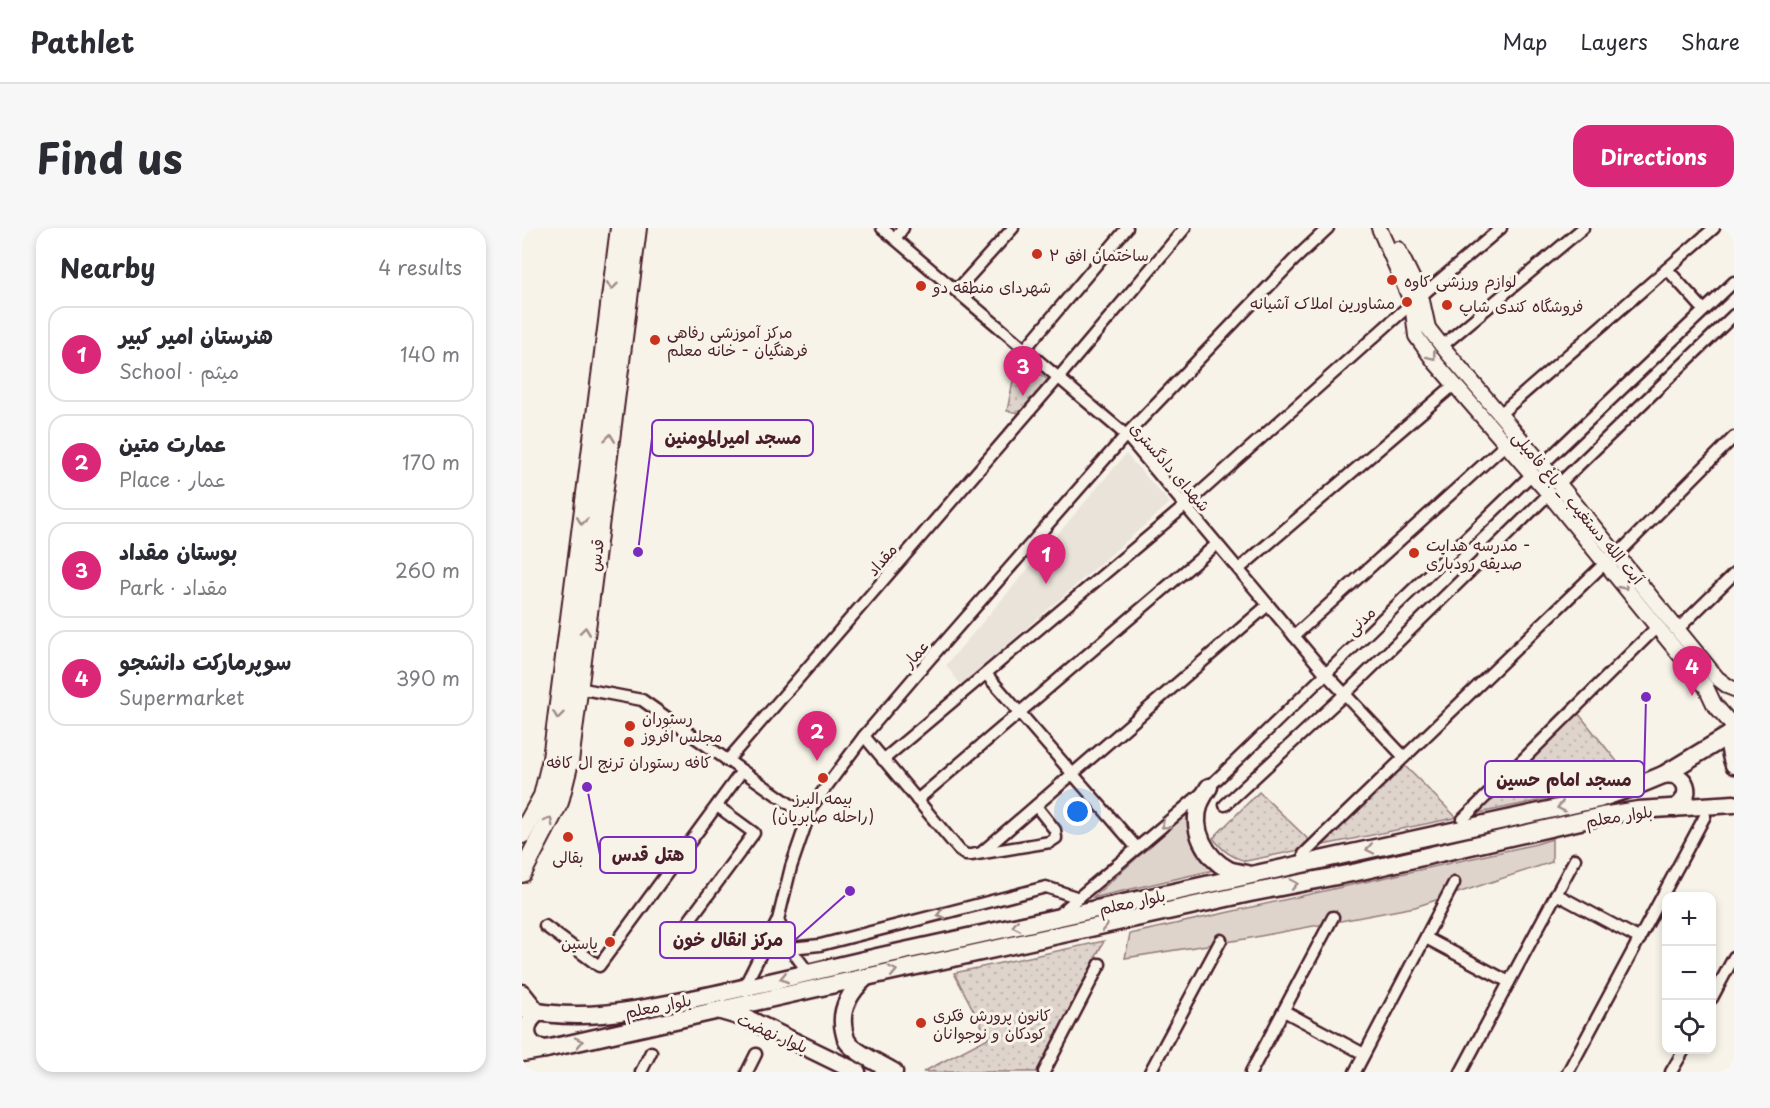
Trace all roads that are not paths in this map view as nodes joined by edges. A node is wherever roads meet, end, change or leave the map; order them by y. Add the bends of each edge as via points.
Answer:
1 (620, 228) edge
2 (637, 228) edge
3 (882, 228) edge
4 (903, 228) edge
5 (1012, 228) edge
6 (1127, 228) edge
7 (1185, 228) edge
8 (1328, 228) edge
9 (1379, 228) edge
10 (1388, 228) edge
11 (1501, 228) edge
12 (1583, 228) edge
13 (1714, 228) edge
14 (895, 239) junction
15 (1667, 268) junction
16 (1734, 282) edge
17 (956, 291) junction
18 (1416, 300) junction
19 (1704, 310) junction
20 (1734, 315) edge
21 (1442, 346) junction
22 (1025, 349) junction
23 (1059, 377) junction
24 (1455, 384) junction
25 (1500, 414) junction
26 (1126, 435) junction
27 (1734, 437) edge
28 (1506, 444) junction
29 (1537, 469) junction
30 (1554, 489) junction
31 (1185, 506) junction
32 (1217, 544) junction
33 (1611, 559) junction
34 (1239, 569) junction
35 (1734, 574) edge
36 (1268, 605) junction
37 (1657, 627) junction
38 (1678, 629) junction
39 (1294, 636) junction
40 (986, 674) junction
41 (1326, 674) junction
42 (578, 688) junction
43 (1731, 688) edge
44 (1345, 694) junction
45 (1714, 704) junction
46 (1020, 713) junction
47 (1732, 729) edge
48 (864, 736) junction
49 (1404, 757) junction
50 (727, 760) junction
51 (883, 760) junction
52 (1734, 765) edge
53 (742, 771) junction
54 (1663, 774) junction
55 (1072, 775) junction
56 (1209, 787) junction
57 (917, 800) junction
58 (1734, 804) edge
59 (1225, 805) dead end
60 (717, 806) junction
61 (1036, 806) junction
62 (1675, 808) junction
63 (1705, 816) dead end
64 (808, 817) junction
65 (1463, 819) dead end
66 (522, 834) edge
67 (1137, 848) junction
68 (981, 853) junction
69 (1304, 854) dead end
70 (1575, 859) dead end
71 (522, 873) edge
72 (1251, 875) junction
73 (1454, 883) dead end
74 (1556, 894) junction
75 (1079, 898) junction
76 (1056, 917) junction
77 (1333, 917) dead end
78 (778, 920) junction
79 (545, 926) dead end
80 (1426, 938) junction
81 (1640, 939) junction
82 (1221, 940) dead end
83 (790, 948) junction
84 (668, 949) dead end
85 (1734, 957) edge
86 (1100, 964) dead end
87 (808, 972) junction
88 (1730, 972) edge
89 (866, 977) junction
90 (1509, 982) junction
91 (744, 987) junction
92 (1716, 992) edge
93 (522, 993) edge
94 (530, 1011) edge
95 (721, 1011) junction
96 (1284, 1011) junction
97 (846, 1041) junction
98 (546, 1049) junction
99 (651, 1052) dead end
100 (522, 1053) edge
101 (756, 1054) dead end
102 (1364, 1054) junction
103 (1681, 1054) edge
104 (828, 1057) junction
105 (852, 1071) edge
106 (641, 1072) edge
107 (747, 1072) edge
108 (894, 1072) edge
109 (1044, 1072) edge
110 (1150, 1072) edge
111 (1251, 1072) edge
112 (1355, 1072) edge
113 (1461, 1072) edge
114 (1568, 1072) edge
115 (1671, 1072) edge

1 -> 66 main road, قدس via 552,759 543,796
42 -> 2 main road, قدس
3 - 14 street, شهدای دادگستری
4 - 14 street
5 - 17 street
6 - 22 street
7 - 23 street, مقداد
8 - 26 street, عمار
9 - 18 street
10 - 18 street
11 - 18 street
12 - 21 street
13 - 15 street
14 - 17 street, شهدای دادگستری
15 - 19 street
15 - 25 street
16 - 19 street, مدنی
17 - 22 street, شهدای دادگستری
18 - 21 street, آیت الله دستغیب _ باغ فامیلی via 1428,328
18 -> 24 street, آیت الله دستغیب _ باغ فامیلی via 1416,336
18 - 31 street
19 - 29 street, مدنی
20 - 30 street
21 - 25 street, آیت الله دستغیب _ باغ فامیلی
22 - 23 street, شهدای دادگستری
23 - 26 street, شهدای دادگستری
23 - 50 street, مقداد
24 - 28 street, آیت الله دستغیب _ باغ فامیلی
24 - 34 street
25 - 29 street, آیت الله دستغیب _ باغ فامیلی
26 - 31 street, شهدای دادگستری
26 - 48 street, عمار
27 - 33 street
28 - 29 street, آیت الله دستغیب _ باغ فامیلی
28 - 39 street
29 - 30 street, آیت الله دستغیب _ باغ فامیلی
29 - 41 street, مدنی
30 - 33 street, آیت الله دستغیب _ باغ فامیلی
30 - 44 street
31 - 32 street, شهدای دادگستری
31 - 40 street
32 - 34 street, شهدای دادگستری
32 - 46 street
33 -> 37 street, آیت الله دستغیب _ باغ فامیلی
33 - 38 street, آیت الله دستغیب _ باغ فامیلی
33 - 49 street
34 - 36 street, شهدای دادگستری
35 - 38 street
36 - 39 street, شهدای دادگستری
36 - 55 street
37 - 45 street, آیت الله دستغیب _ باغ فامیلی via 1706,687
37 - 65 street
38 - 43 street, آیت الله دستغیب _ باغ فامیلی
39 - 41 street, شهدای دادگستری
40 - 46 street
40 - 51 street
41 - 44 street, شهدای دادگستری
41 - 56 street, مدنی
42 - 50 street via 642,700
71 -> 42 main road, قدس via 559,802 569,762
43 - 45 street via 1728,703
44 - 49 street, شهدای دادگستری
44 - 59 street
45 - 47 street, آیت الله دستغیب _ باغ فامیلی
46 - 55 street
46 - 57 street
47 - 52 main road via 1730,756
47 - 54 main road, بلوار معلم
48 - 51 street
48 - 64 street, عمار
49 - 69 street
50 - 53 street
51 - 57 street
53 - 60 street
53 - 64 street
54 - 62 main road via 1676,775 1686,785 1685,799
54 -> 72 main road, بلوار معلم via 1599,799
55 - 61 street
55 - 67 street
56 -> 67 street, مدنی
56 - 72 main road via 1200,805 1197,825 1202,844 1223,866
57 - 68 street via 960,851 966,855
58 - 62 main road, بلوار معلم
60 - 79 street via 599,966
60 - 84 street via 754,833
61 - 68 street
61 - 68 street via 1055,830 1056,838
89 -> 62 main road, بلوار معلم via 1594,818
63 - 81 street
64 - 78 street, عمار via 790,867
67 - 75 street, مدنی
70 - 74 street
72 - 76 main road, بلوار معلم
73 - 80 street
74 - 81 street
74 - 90 street
75 - 76 street, مدنی
75 -> 83 street via 1046,887 820,945
76 -> 87 main road, بلوار معلم
77 - 96 street
78 - 83 street
78 - 91 street, عمار
80 - 90 street
80 - 102 street
81 - 114 street
82 - 110 street
83 - 87 street
85 - 88 street
86 - 109 street
87 -> 91 main road, بلوار معلم
88 - 92 street
89 - 95 main road, بلوار معلم
89 - 97 main road via 853,989 845,1005 842,1023
90 - 113 street
91 - 94 main road, بلوار معلم via 627,1012 574,1016
93 - 94 main road
94 - 98 main road via 527,1038 532,1045
98 -> 95 main road, بلوار معلم
95 - 104 main road, بلوار نهضت via 748,1019
96 - 102 street
96 - 111 street
97 - 104 main road via 835,1042
97 - 108 main road
98 - 100 main road, بلوار معلم
99 - 106 street
101 - 107 street
102 - 112 street
103 - 115 street
104 - 105 main road, بلوار نهضت

